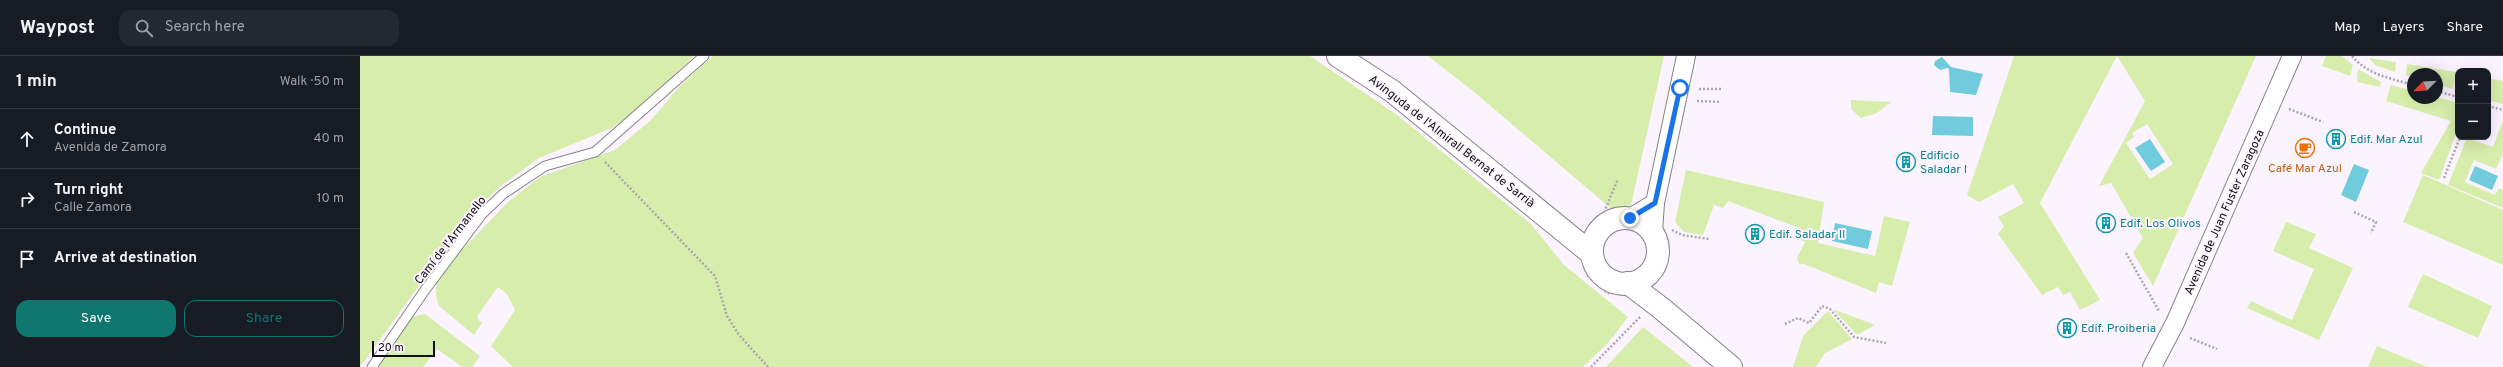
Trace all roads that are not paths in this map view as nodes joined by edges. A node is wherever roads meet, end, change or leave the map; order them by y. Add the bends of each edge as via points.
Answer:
1 (704, 56) edge
2 (1338, 56) edge
3 (1686, 56) edge
4 (2292, 56) edge
5 (1655, 203) junction
6 (1615, 221) junction
7 (1653, 227) junction
8 (1564, 230) junction
9 (1592, 254) junction
10 (1653, 268) junction
11 (1628, 284) junction
12 (1656, 305) junction
13 (372, 367) edge
14 (1731, 367) edge
15 (2152, 367) edge

1 - 13 lane, Camí de l'Armanello via 595,152 545,166 503,194 482,214
2 - 8 street, Avinguda de l'Almirall Bernat de Sarrià via 1392,91
3 - 5 street
4 - 15 street, Avenida de Juan Fuster Zaragoza via 2178,315
5 - 6 street
5 - 7 street
6 - 7 street
6 - 8 street
6 - 9 street via 1595,238
7 - 10 street via 1658,254
8 - 9 street, Avinguda de l'Almirall Bernat de Sarrià
9 - 11 street via 1601,273 1609,280
10 - 11 street via 1641,280
10 - 12 street
11 - 12 street
12 - 14 street

